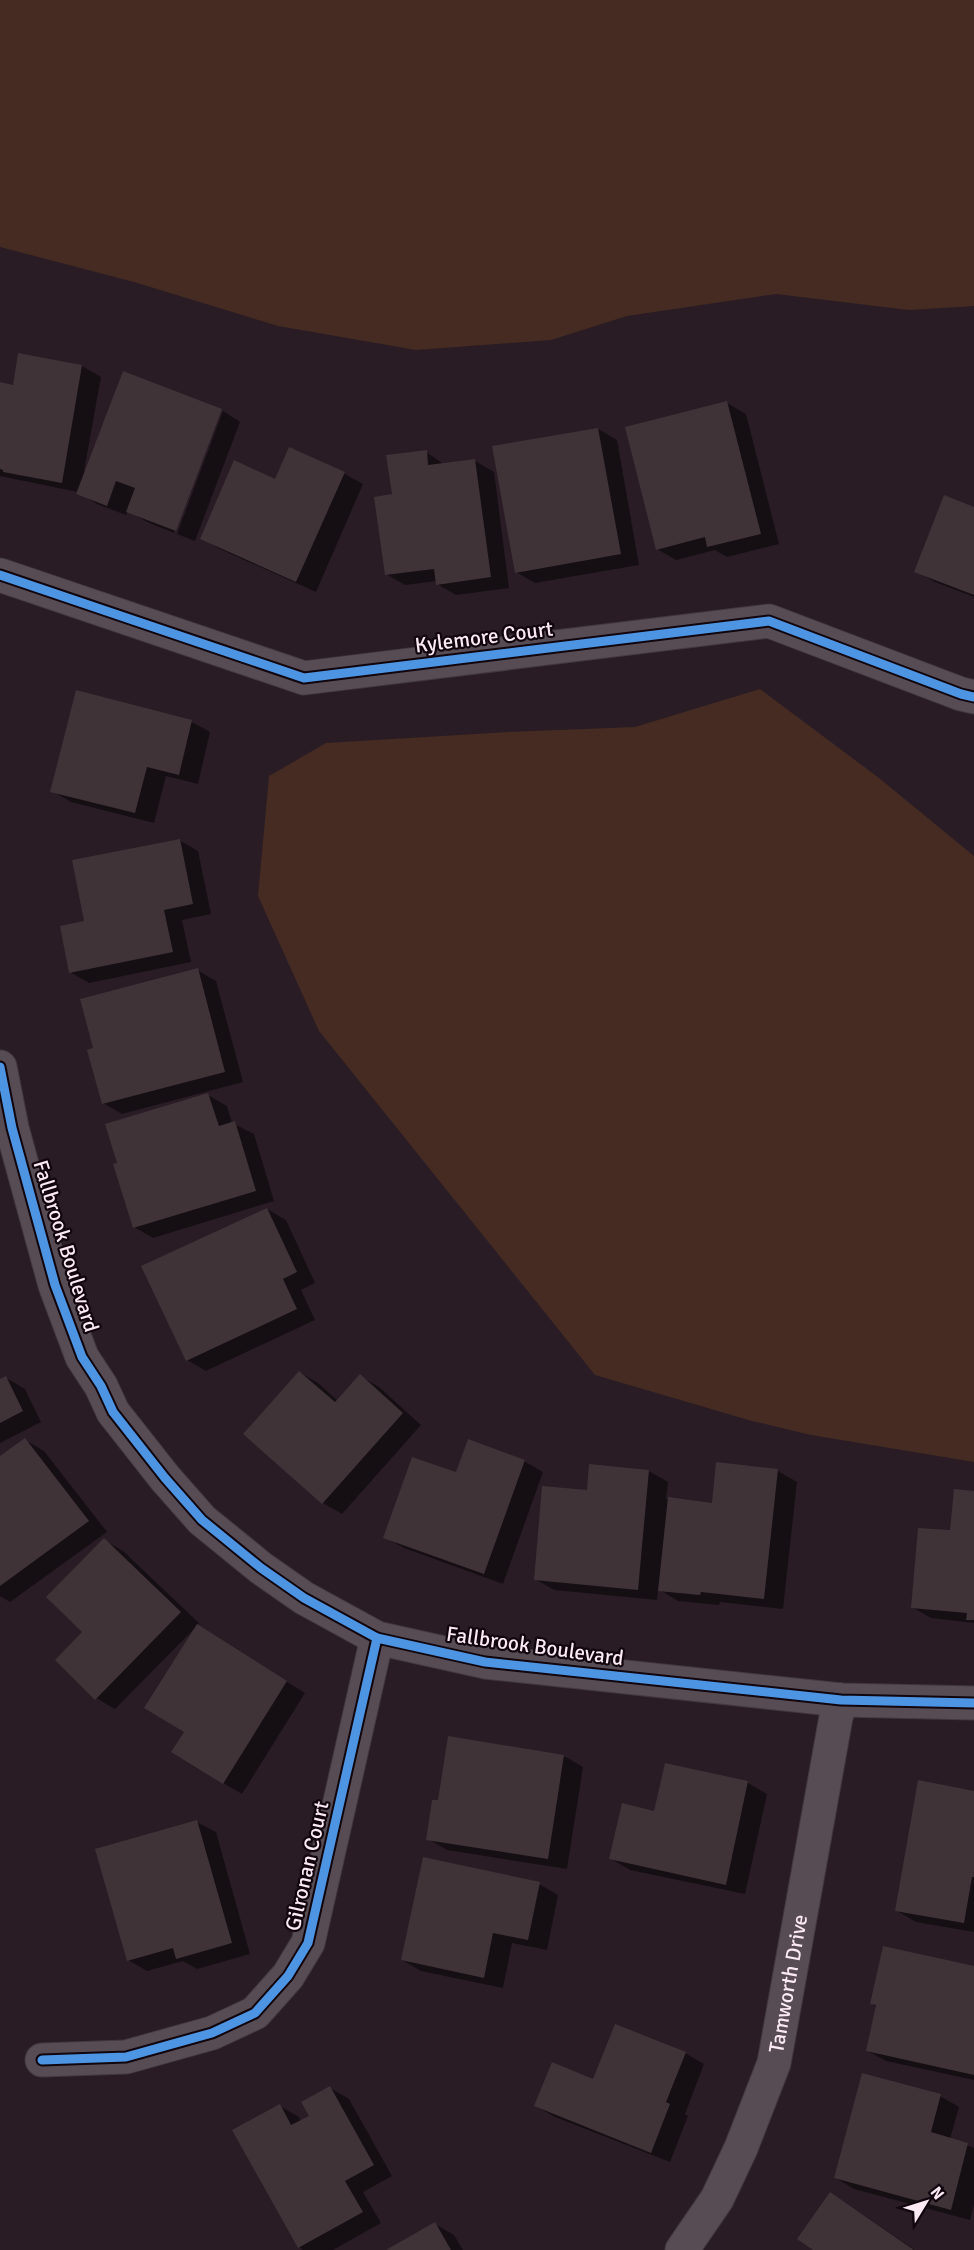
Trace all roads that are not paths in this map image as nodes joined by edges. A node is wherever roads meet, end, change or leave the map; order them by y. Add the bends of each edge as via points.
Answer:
1 (0, 578) edge
2 (974, 697) edge
3 (0, 1067) edge
4 (377, 1638) junction
5 (841, 1700) junction
6 (974, 1703) edge
7 (42, 2060) dead end
8 (682, 2250) edge

1 - 2 street, Kylemore Court via 304,678 769,621
3 - 4 street, Fallbrook Boulevard via 12,1128 55,1285 82,1357 113,1412 202,1520 304,1598
4 - 5 street, Fallbrook Boulevard via 485,1662
4 - 7 street, Gilronan Court via 308,1943 288,1976 255,2013 212,2033 126,2057
5 - 6 street, Fallbrook Boulevard
5 - 8 street, Tamworth Drive via 774,2063 717,2199

